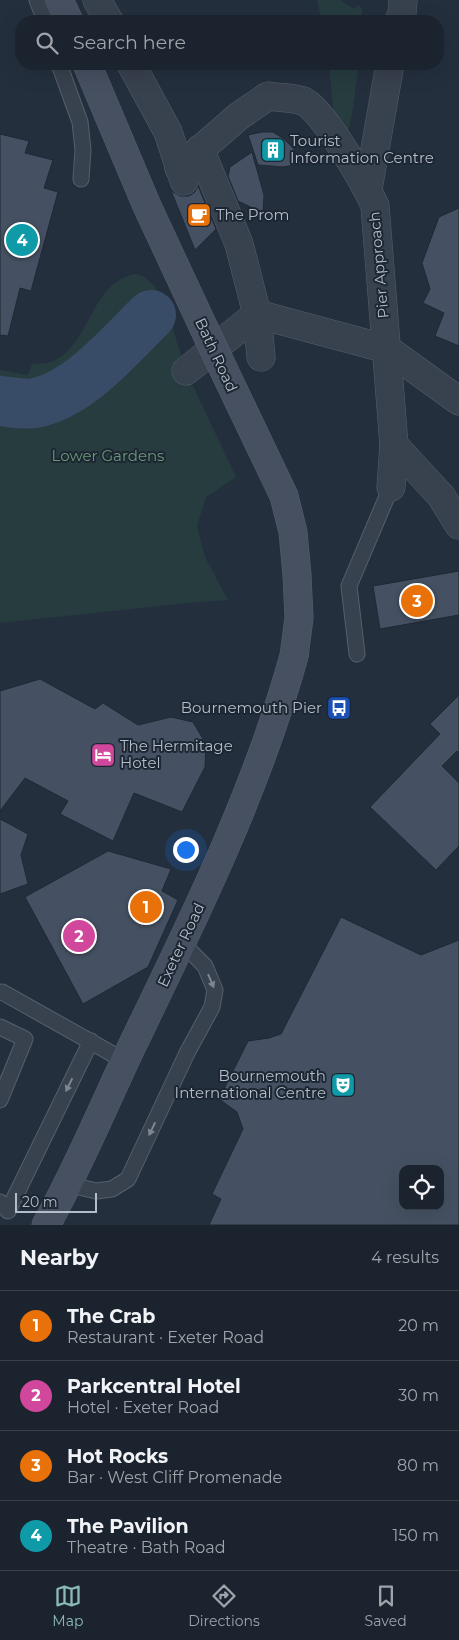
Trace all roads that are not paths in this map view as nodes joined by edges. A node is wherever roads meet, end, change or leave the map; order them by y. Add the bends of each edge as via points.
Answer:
1 (37, 0) edge
2 (59, 0) edge
3 (97, 0) edge
4 (403, 0) edge
5 (43, 15) edge
6 (66, 15) edge
7 (106, 15) edge
8 (401, 15) edge
9 (61, 70) edge
10 (90, 70) edge
11 (135, 70) edge
12 (389, 70) edge
13 (200, 149) junction
14 (81, 179) dead end
15 (368, 189) junction
16 (257, 314) junction
17 (387, 349) junction
18 (261, 357) dead end
19 (186, 370) dead end
20 (459, 401) edge
21 (394, 445) junction
22 (391, 486) joint
23 (459, 525) edge
24 (357, 654) dead end
25 (294, 656) joint
26 (182, 943) junction
27 (2, 992) dead end
28 (0, 1027) edge
29 (91, 1041) junction
30 (125, 1061) junction
31 (0, 1100) edge
32 (67, 1184) junction
33 (0, 1202) edge
34 (46, 1225) edge

1 - 5 lane
2 - 6 main road
3 - 7 street
4 - 8 street
9 - 14 lane via 80,122 83,150
10 - 25 main road, Bath Road, bridge via 147,206 284,496 293,532 297,575 299,618
11 - 13 street via 168,132 181,174
12 - 15 street, Pier Approach
13 - 15 street via 268,96 304,101 320,115
13 - 16 street via 239,244
15 - 17 street, Pier Approach via 375,206
16 - 17 street
16 - 18 street
16 - 19 street
17 - 20 street
17 - 21 street, Pier Approach
21 - 22 street, Pier Approach
21 - 23 street via 441,496
22 - 24 lane via 349,586
25 - 26 main road, Exeter Road via 256,772
26 - 30 main road, Exeter Road
26 -> 32 lane via 205,966 214,990 212,1007 128,1179 112,1190
27 - 29 lane
28 - 31 lane via 25,1039
29 - 30 lane
29 -> 33 lane via 8,1210
30 - 32 main road, Exeter Road
32 - 34 main road, Exeter Road

